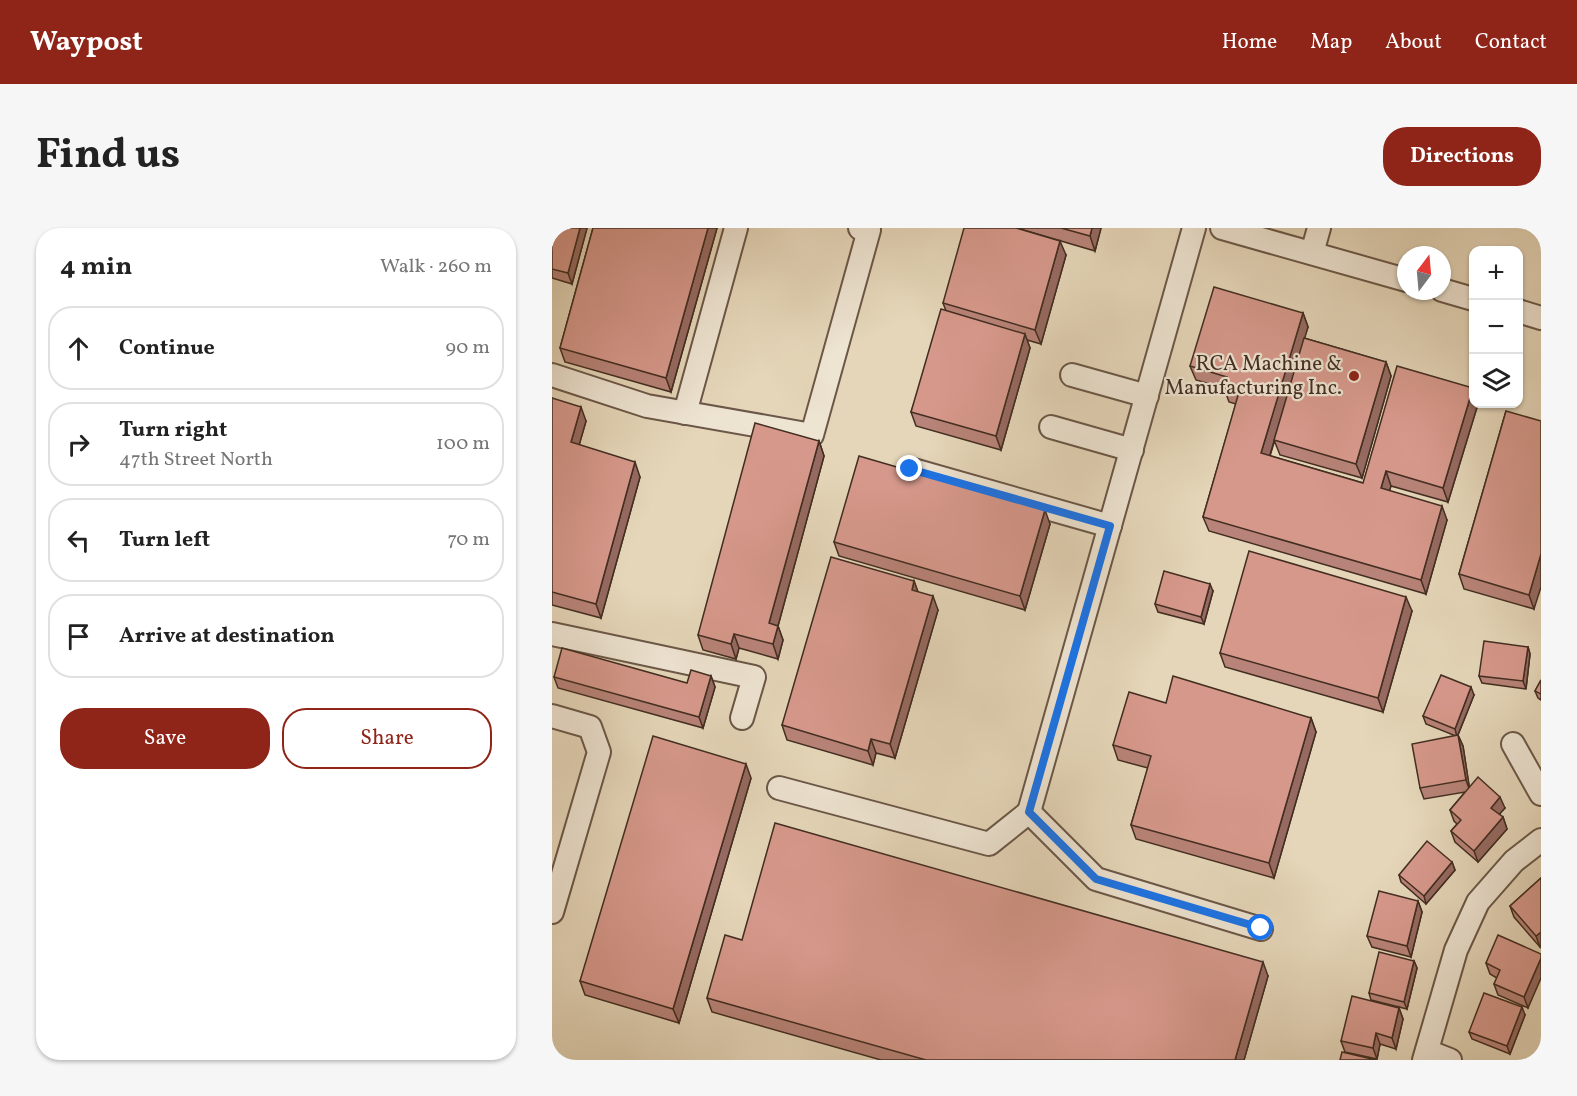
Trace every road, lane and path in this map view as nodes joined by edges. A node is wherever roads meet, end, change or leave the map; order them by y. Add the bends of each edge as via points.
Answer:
1 (736, 228) edge
2 (860, 228) edge
3 (1194, 228) edge
4 (1222, 228) edge
5 (1319, 228) edge
6 (1312, 253) junction
7 (1397, 277) edge
8 (1451, 293) edge
9 (1469, 298) edge
10 (1523, 313) edge
11 (1541, 318) edge
12 (552, 375) edge
13 (1072, 375) dead end
14 (1147, 396) junction
15 (685, 413) junction
16 (1051, 427) dead end
17 (1132, 450) junction
18 (910, 469) edge
19 (1110, 526) junction
20 (552, 634) edge
21 (552, 716) edge
22 (742, 718) dead end
23 (1513, 744) dead end
24 (779, 788) dead end
25 (1541, 794) edge
26 (1029, 812) junction
27 (1541, 840) edge
28 (552, 912) edge
29 (1261, 928) dead end
30 (1426, 1055) edge
31 (1450, 1060) edge

1 - 15 street
2 - 15 street via 869,230 812,435
3 - 14 street
4 - 6 street
5 - 6 street
6 - 7 street
8 - 9 street
10 - 11 street
12 - 15 street via 647,406
13 - 14 street
14 - 17 street
16 - 17 street
17 - 19 street
18 - 19 street
19 - 26 street
20 - 22 street via 754,677
21 - 28 street via 590,727 599,752
23 - 25 street
24 - 26 street via 989,844
26 - 29 street via 1096,879
27 - 30 street via 1514,861 1478,902 1456,950
30 - 31 street

